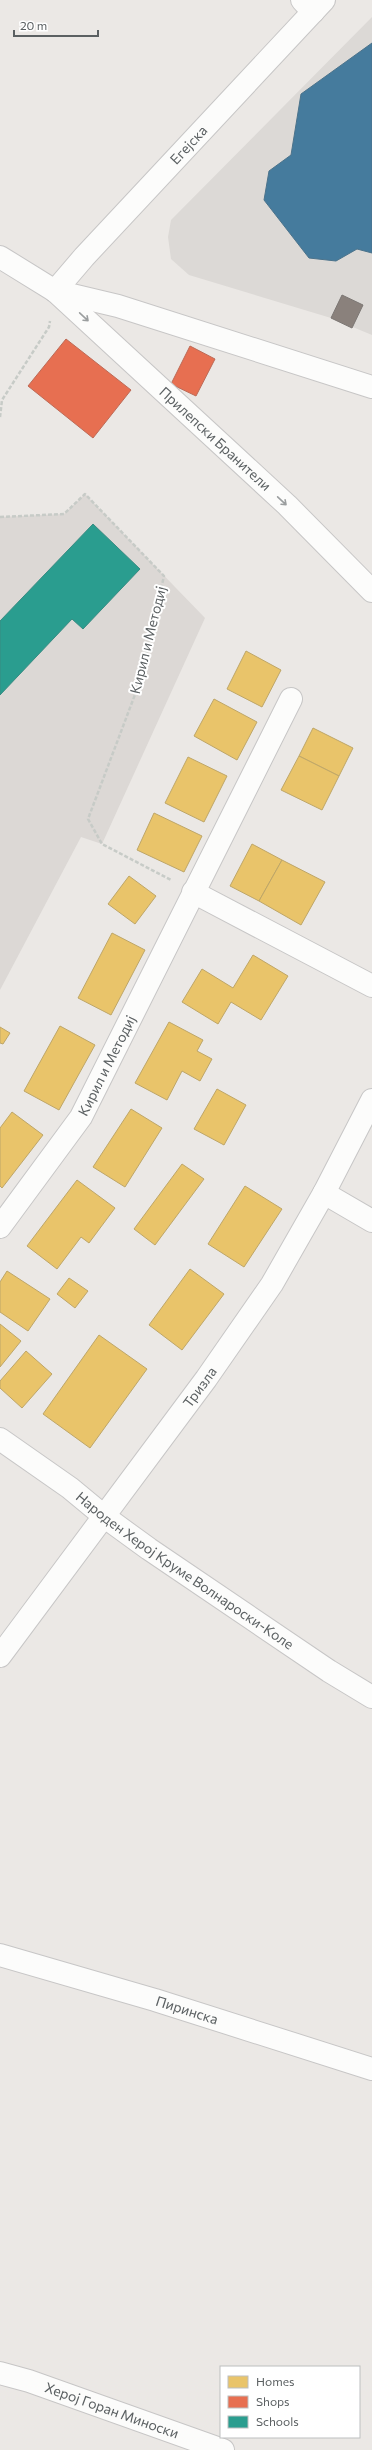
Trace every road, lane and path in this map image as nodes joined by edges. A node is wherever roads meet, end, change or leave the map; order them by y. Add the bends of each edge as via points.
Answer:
1 (313, 4) edge
2 (0, 257) edge
3 (55, 291) junction
4 (372, 387) edge
5 (0, 417) edge
6 (0, 517) edge
7 (372, 591) edge
8 (291, 699) dead end
9 (193, 892) junction
10 (372, 986) edge
11 (372, 1100) edge
12 (324, 1193) junction
13 (372, 1221) edge
14 (0, 1227) edge
15 (0, 1439) edge
16 (104, 1517) junction
17 (0, 1656) edge
18 (372, 1697) edge
19 (0, 1955) edge
20 (372, 2069) edge
21 (0, 2373) edge
22 (223, 2450) edge

1 - 3 street, Егејска
2 - 3 street, Прилепски Бранители
3 - 4 street, Прилепски Бранители via 118,306
3 - 5 path via 49,327 2,400
3 -> 7 street, Прилепски Бранители via 286,505
6 - 9 path, Кирил и Методиј via 64,514 85,494 164,576 140,684 88,819 102,844
8 - 9 street, Кирил и Методиј
9 - 10 street
9 - 14 street, Кирил и Методиј via 81,1116
11 - 12 street, Тризла
12 - 13 street
12 - 16 street, Тризла via 272,1284 206,1379
15 - 16 street, Народен Херој Круме Волнароски-Коле via 70,1488
16 - 17 street, Тризла
16 - 18 street, Народен Херој Круме Волнароски-Коле via 322,1666
19 - 20 street, Пиринска via 155,2000
21 - 22 street, Херој Горан Миноски via 44,2386

